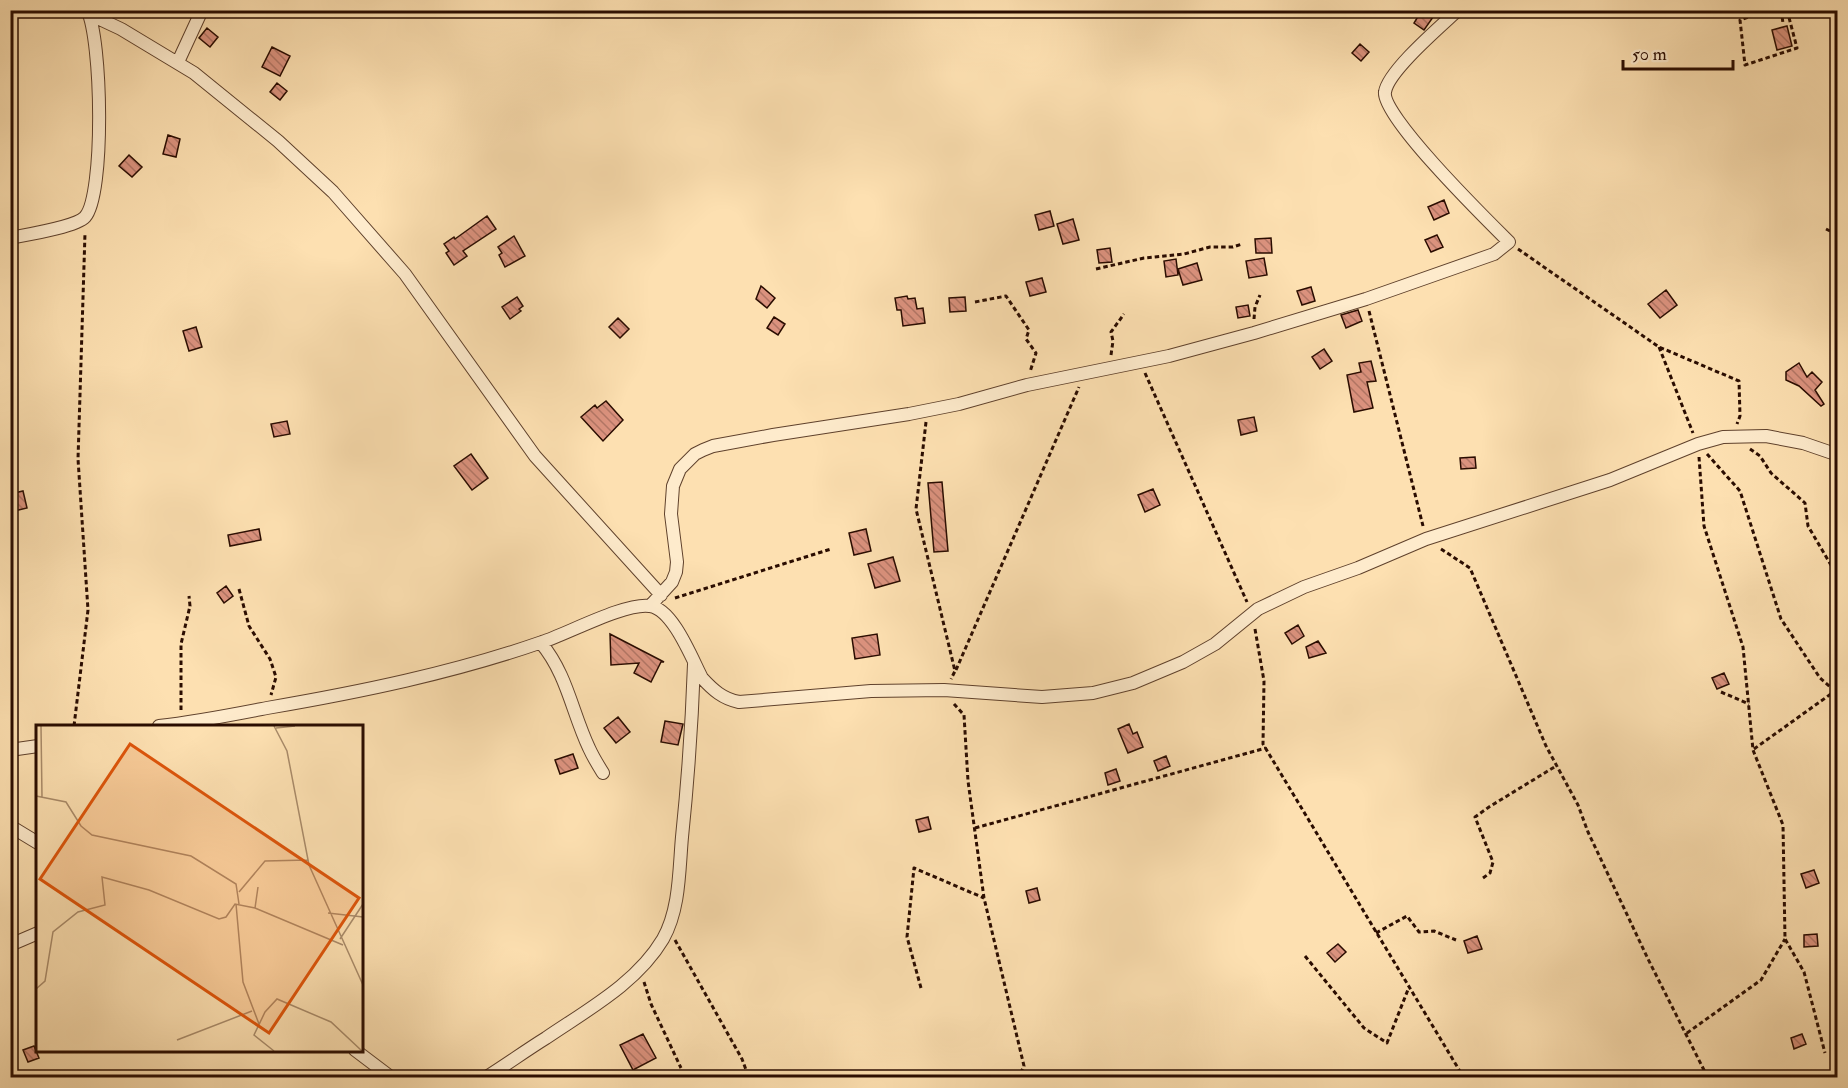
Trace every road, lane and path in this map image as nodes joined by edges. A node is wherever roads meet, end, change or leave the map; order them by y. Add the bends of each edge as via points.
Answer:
1 (202, 10) edge
2 (1458, 10) edge
3 (1769, 10) edge
4 (1781, 10) edge
5 (1787, 10) edge
6 (88, 12) edge
7 (1783, 23) dead end
8 (178, 62) junction
9 (86, 216) junction
10 (1827, 228) dead end
11 (1838, 235) edge
12 (10, 238) edge
13 (1509, 242) junction
14 (1242, 244) dead end
15 (1096, 269) dead end
16 (1260, 295) dead end
17 (1366, 300) junction
18 (975, 302) dead end
19 (1124, 314) dead end
20 (1254, 333) junction
21 (1659, 347) junction
22 (1140, 362) junction
23 (1110, 369) junction
24 (1085, 374) junction
25 (1027, 385) junction
26 (928, 410) junction
27 (1733, 436) junction
28 (1698, 444) junction
29 (1838, 455) edge
30 (1426, 539) junction
31 (831, 549) dead end
32 (1838, 577) edge
33 (239, 589) dead end
34 (189, 596) dead end
35 (667, 597) junction
36 (650, 606) junction
37 (1252, 613) junction
38 (541, 643) junction
39 (694, 663) junction
40 (955, 671) junction
41 (1836, 689) edge
42 (944, 690) junction
43 (1721, 692) dead end
44 (1749, 704) junction
45 (268, 708) junction
46 (182, 724) junction
47 (74, 725) edge
48 (170, 725) edge
49 (36, 746) edge
50 (1266, 748) junction
51 (10, 750) edge
52 (1753, 750) junction
53 (1556, 766) junction
54 (603, 773) dead end
55 (10, 826) edge
56 (975, 828) junction
57 (36, 842) edge
58 (1483, 878) dead end
59 (984, 898) junction
60 (669, 928) junction
61 (1376, 933) junction
62 (36, 934) edge
63 (1785, 939) junction
64 (1456, 940) dead end
65 (10, 945) edge
66 (1305, 956) dead end
67 (640, 969) junction
68 (1409, 987) junction
69 (921, 988) dead end
70 (1686, 1033) junction
71 (358, 1052) edge
72 (1825, 1053) dead end
73 (681, 1068) dead end
74 (392, 1077) edge
75 (485, 1077) edge
76 (749, 1077) edge
77 (1006, 1077) edge
78 (1464, 1077) edge
79 (1708, 1077) edge

1 - 8 street
2 - 13 street via 1404,62 1388,84 1385,97 1395,117 1444,176
3 - 5 path via 1740,20 1745,65 1797,48
4 - 7 path
6 - 8 street
6 - 9 street via 97,68 100,127 92,200
8 - 35 street via 278,141 333,192 405,274 535,456
9 - 12 street via 75,224
9 - 47 path via 78,459 88,610
10 - 11 path
13 - 17 street via 1494,254
13 - 21 path
14 - 15 path
16 - 20 path via 1255,307
17 - 20 street
17 - 30 path
18 - 25 path via 1006,296 1021,315 1029,330 1026,339 1036,353
19 - 23 path via 1111,332
20 - 22 street
21 - 27 path via 1739,381 1740,416
21 - 28 path
22 - 23 street
22 - 37 path
23 - 24 street
24 - 25 street
24 - 40 path
25 - 26 street
26 - 35 street via 713,446 695,454 680,470 671,491 677,561
26 - 40 path via 916,509
27 - 28 street
27 - 29 street via 1772,437
27 - 32 path via 1760,456 1771,472 1805,503 1808,526
28 - 30 street via 1610,480
28 - 41 path via 1740,491 1781,620 1820,678
28 - 44 path via 1704,526 1743,647
30 - 37 street via 1286,595
30 - 53 path via 1470,568
31 - 35 path
33 - 45 path via 249,626 270,659 276,677
34 - 46 path via 181,644
35 - 36 street
36 - 38 street via 627,609
36 - 39 street via 668,618
37 - 42 street via 1215,644 1183,662 1103,691 1042,697
37 - 50 path via 1264,681
38 - 45 street via 372,688
38 - 54 street via 565,682 589,748
39 - 42 street via 714,690 739,702 838,693
39 - 60 street via 680,864
40 - 42 path
41 - 52 path
42 - 56 path via 964,715
43 - 44 path
44 - 52 path
45 - 46 street
46 - 48 street
49 - 51 street
50 - 56 path
50 - 61 path
52 - 63 path via 1783,825
53 - 58 path via 1475,817 1493,862 1490,873
53 - 70 path
55 - 57 street
56 - 59 path
59 - 69 path via 914,868 907,937
59 - 77 path via 1024,1066 1020,1074
60 - 67 street
60 - 76 path
61 - 64 path via 1407,916 1419,932 1434,931
61 - 68 path
62 - 65 street
63 - 70 path via 1761,980
63 - 72 path via 1804,972
66 - 68 path via 1364,1028 1388,1043
67 - 73 path via 651,1005
67 - 75 street via 578,1017
68 - 78 path
70 - 79 path
71 - 74 street

